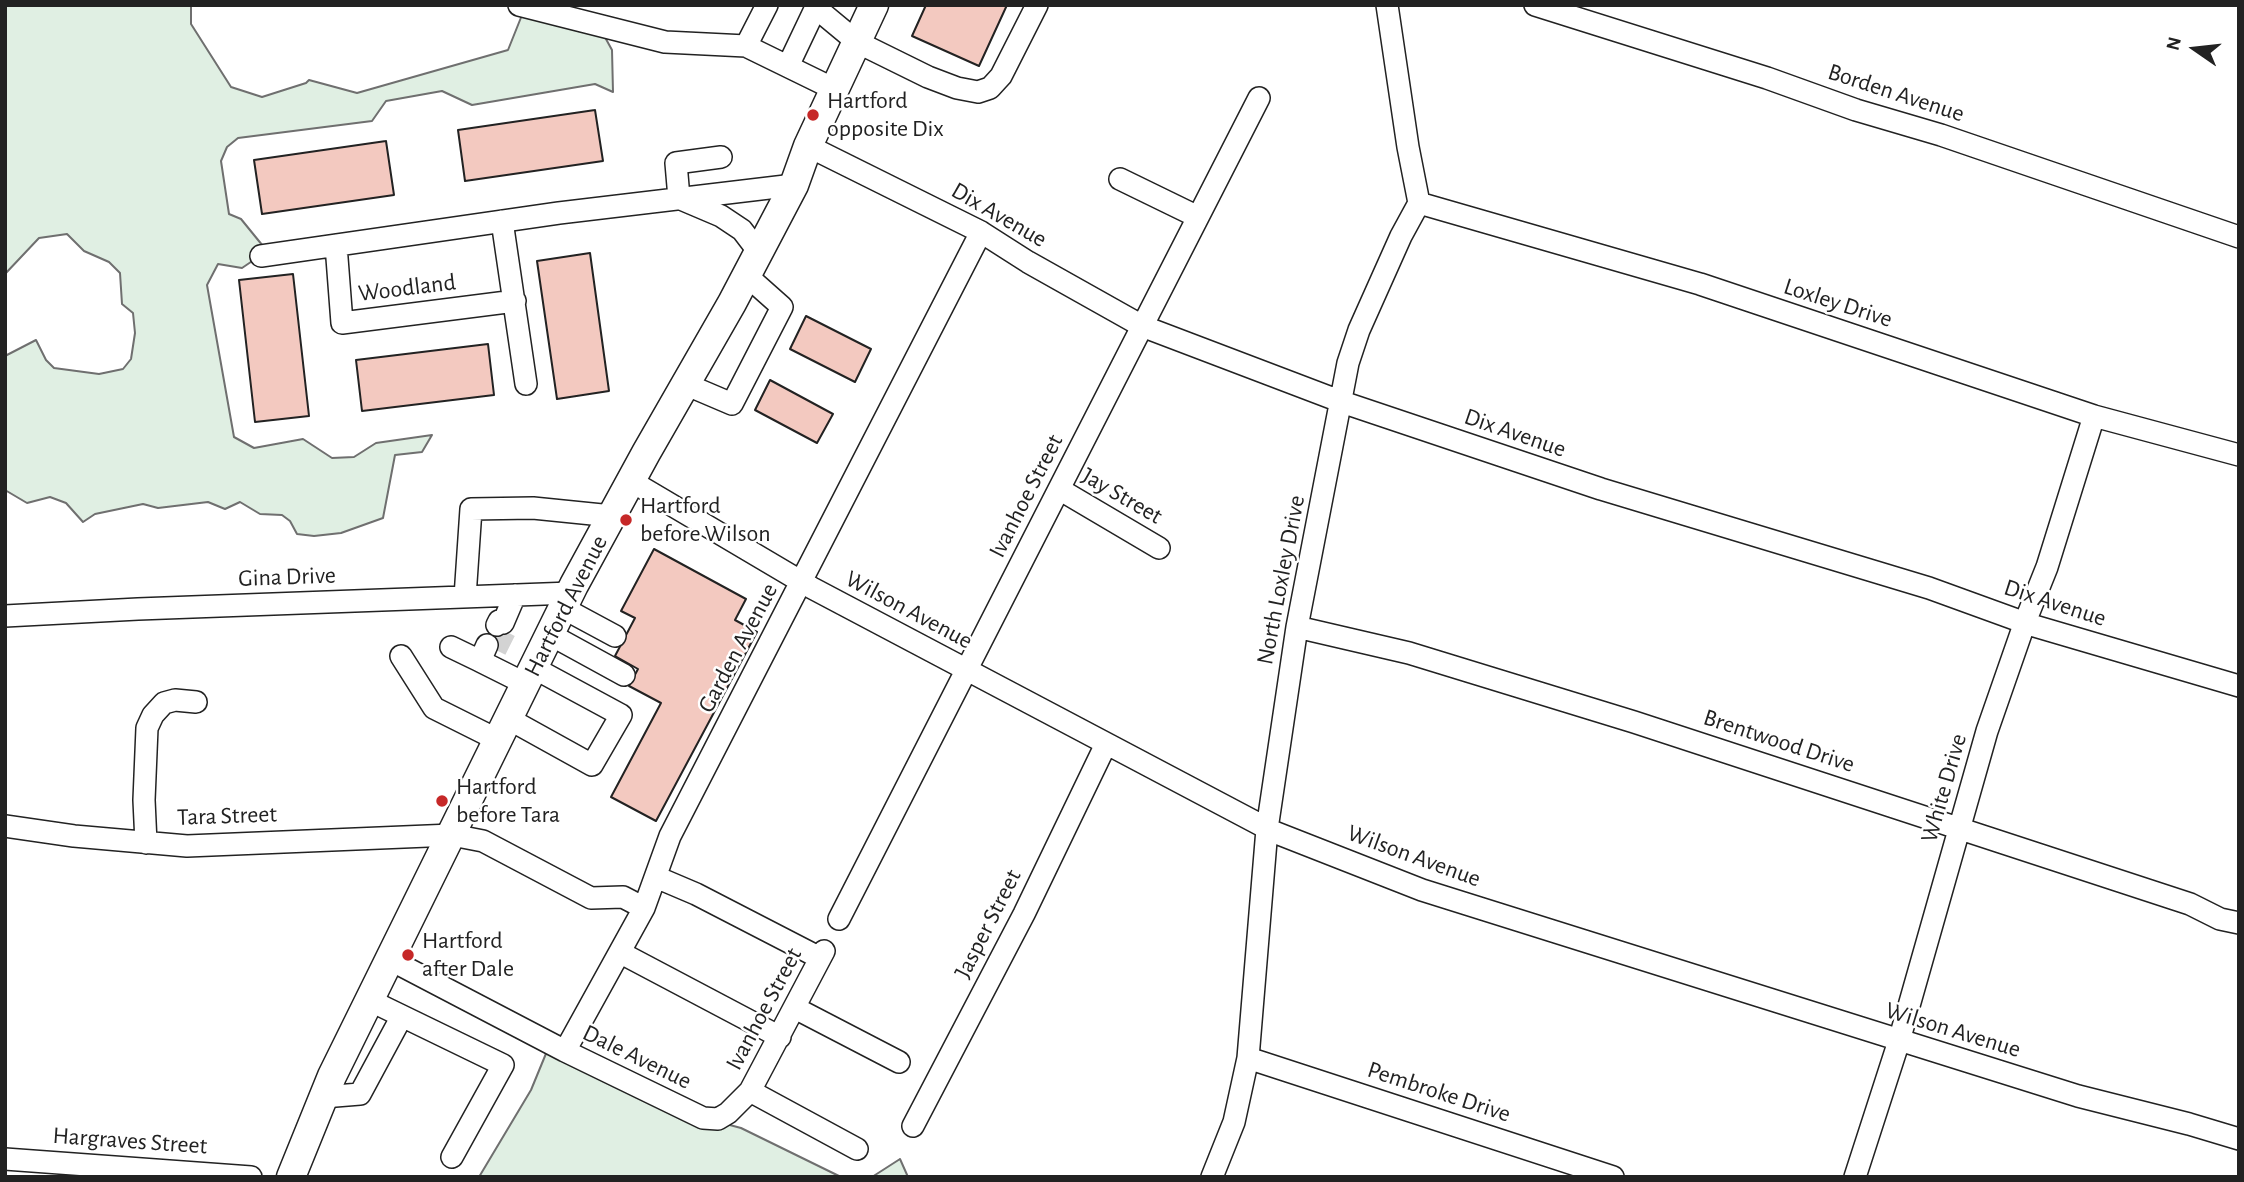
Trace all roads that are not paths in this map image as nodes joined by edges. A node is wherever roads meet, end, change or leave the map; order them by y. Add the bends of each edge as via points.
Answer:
1 (519, 5) edge
2 (767, 5) edge
3 (874, 5) edge
4 (1037, 5) edge
5 (1388, 5) edge
6 (1535, 5) edge
7 (816, 7) edge
8 (857, 41) junction
9 (746, 46) junction
10 (788, 66) junction
11 (834, 89) junction
12 (1259, 97) dead end
13 (808, 146) junction
14 (722, 157) dead end
15 (1120, 179) dead end
16 (794, 185) junction
17 (679, 198) junction
18 (1419, 203) junction
19 (1198, 217) junction
20 (502, 221) junction
21 (981, 232) junction
22 (2239, 237) edge
23 (336, 245) junction
24 (261, 256) dead end
25 (752, 263) junction
26 (515, 301) junction
27 (1142, 326) junction
28 (526, 384) dead end
29 (685, 384) junction
30 (1342, 402) junction
31 (2094, 416) junction
32 (2239, 456) edge
33 (631, 481) junction
34 (1059, 489) junction
35 (612, 516) junction
36 (1159, 548) dead end
37 (802, 582) junction
38 (515, 595) junction
39 (465, 597) junction
40 (567, 601) junction
41 (5, 616) edge
42 (2025, 622) junction
43 (502, 626) tunnel mouth
44 (1297, 627) junction
45 (551, 635) junction
46 (615, 636) dead end
47 (451, 647) dead end
48 (401, 656) dead end
49 (967, 670) junction
50 (624, 675) dead end
51 (530, 676) junction
52 (2239, 686) edge
53 (196, 702) dead end
54 (504, 730) junction
55 (1106, 744) junction
56 (5, 826) edge
57 (1267, 829) junction
58 (1960, 830) junction
59 (452, 835) junction
60 (146, 843) junction
61 (656, 877) junction
62 (645, 908) junction
63 (839, 919) dead end
64 (2239, 923) edge
65 (621, 953) junction
66 (389, 959) junction
67 (369, 1000) junction
68 (795, 1008) junction
69 (402, 1016) junction
70 (779, 1037) junction
71 (1899, 1041) junction
72 (565, 1051) junction
73 (1248, 1058) junction
74 (899, 1062) dead end
75 (750, 1091) junction
76 (323, 1097) junction
77 (913, 1126) dead end
78 (2239, 1139) edge
79 (857, 1149) dead end
80 (452, 1157) dead end
81 (5, 1159) edge
82 (218, 1175) edge
83 (251, 1177) edge
84 (291, 1177) edge
85 (1212, 1177) edge
86 (1613, 1177) edge
87 (1854, 1177) edge

1 - 9 street via 665,42
2 - 9 street
3 - 8 main road, Hartford Avenue
4 - 8 street via 1001,76 990,88 978,92 928,77
5 - 18 street
6 - 22 street, Borden Avenue via 1979,147
7 - 8 street
7 - 10 street
8 - 11 main road, Hartford Avenue
9 - 10 street
10 - 11 street
11 - 13 main road, Hartford Avenue
12 - 19 street, Ivanhoe Street
13 - 16 main road, Hartford Avenue
13 - 21 street, Dix Avenue
14 - 17 street via 676,163
15 - 19 street
16 - 17 street
16 - 25 main road, Hartford Avenue
17 - 20 street
17 - 25 street via 742,230
18 - 30 street, North Loxley Drive via 1359,330
18 - 31 street, Loxley Drive via 1700,284
19 - 27 street, Ivanhoe Street
20 - 23 street
20 - 26 street
21 - 27 street, Dix Avenue
21 - 37 street, Garden Avenue
23 - 24 street
23 - 26 street, Woodland via 342,323
25 - 29 main road, Hartford Avenue
25 - 29 street via 782,307 732,404
26 - 28 street
27 - 30 street, Dix Avenue
27 - 34 street, Ivanhoe Street
29 - 33 main road, Hartford Avenue
30 - 42 street, Dix Avenue
30 - 44 street, North Loxley Drive
31 - 32 street, Loxley Drive
31 - 42 street, White Drive
33 - 35 main road, Hartford Avenue
33 - 37 street, Wilson Avenue
34 - 36 street, Jay Street
34 - 49 street, Ivanhoe Street
35 - 39 street via 533,508 471,509
35 - 40 main road, Hartford Avenue
37 - 49 street, Wilson Avenue
37 - 61 street, Garden Avenue via 670,836
38 - 39 street, Gina Drive
38 - 40 street, Gina Drive
38 - 43 street
39 - 41 street, Gina Drive
40 - 45 main road, Hartford Avenue
40 - 46 street
42 - 52 street, Dix Avenue
42 - 58 street, White Drive
44 - 57 street, North Loxley Drive
44 - 58 street, Brentwood Drive via 1409,653 1775,766
45 - 50 street
45 - 51 main road, Hartford Avenue
47 - 51 street via 488,655
48 - 54 street via 434,708
49 - 55 street, Wilson Avenue
49 - 63 street, Ivanhoe Street
51 - 54 main road, Hartford Avenue
51 - 54 street via 621,715 592,765
53 - 60 street via 175,699 164,703 148,728
54 - 59 main road, Hartford Avenue
55 - 57 street, Wilson Avenue
55 - 77 street, Jasper Street
56 - 60 street, Tara Street
57 - 71 street, Wilson Avenue via 1422,890
57 - 73 street, North Loxley Drive
58 - 64 street, Brentwood Drive
58 - 71 street, White Drive
59 - 60 street, Tara Street
59 - 62 street, Tara Street via 483,841 591,898 623,897
59 - 66 main road, Hartford Avenue
61 - 62 street, Garden Avenue
61 - 68 street, Ivanhoe Street via 822,954
62 - 65 street, Garden Avenue
65 - 70 street
65 - 72 street, Garden Avenue
66 - 67 main road, Hartford Avenue
66 - 72 street, Dale Avenue
67 - 69 street
67 - 76 main road, Hartford Avenue
68 - 70 street, Ivanhoe Street
68 - 74 street
69 - 76 street via 360,1094
69 - 80 street via 503,1065
70 - 75 street, Ivanhoe Street
71 - 78 street, Wilson Avenue
71 - 87 street, White Drive
72 - 75 street, Dale Avenue via 704,1118 718,1119
73 - 85 street, North Loxley Drive via 1234,1122
73 - 86 street, Pembroke Drive
75 - 79 street
76 - 84 main road, Hartford Avenue
81 - 82 street, Hargraves Street
82 - 83 street, Hargraves Street

